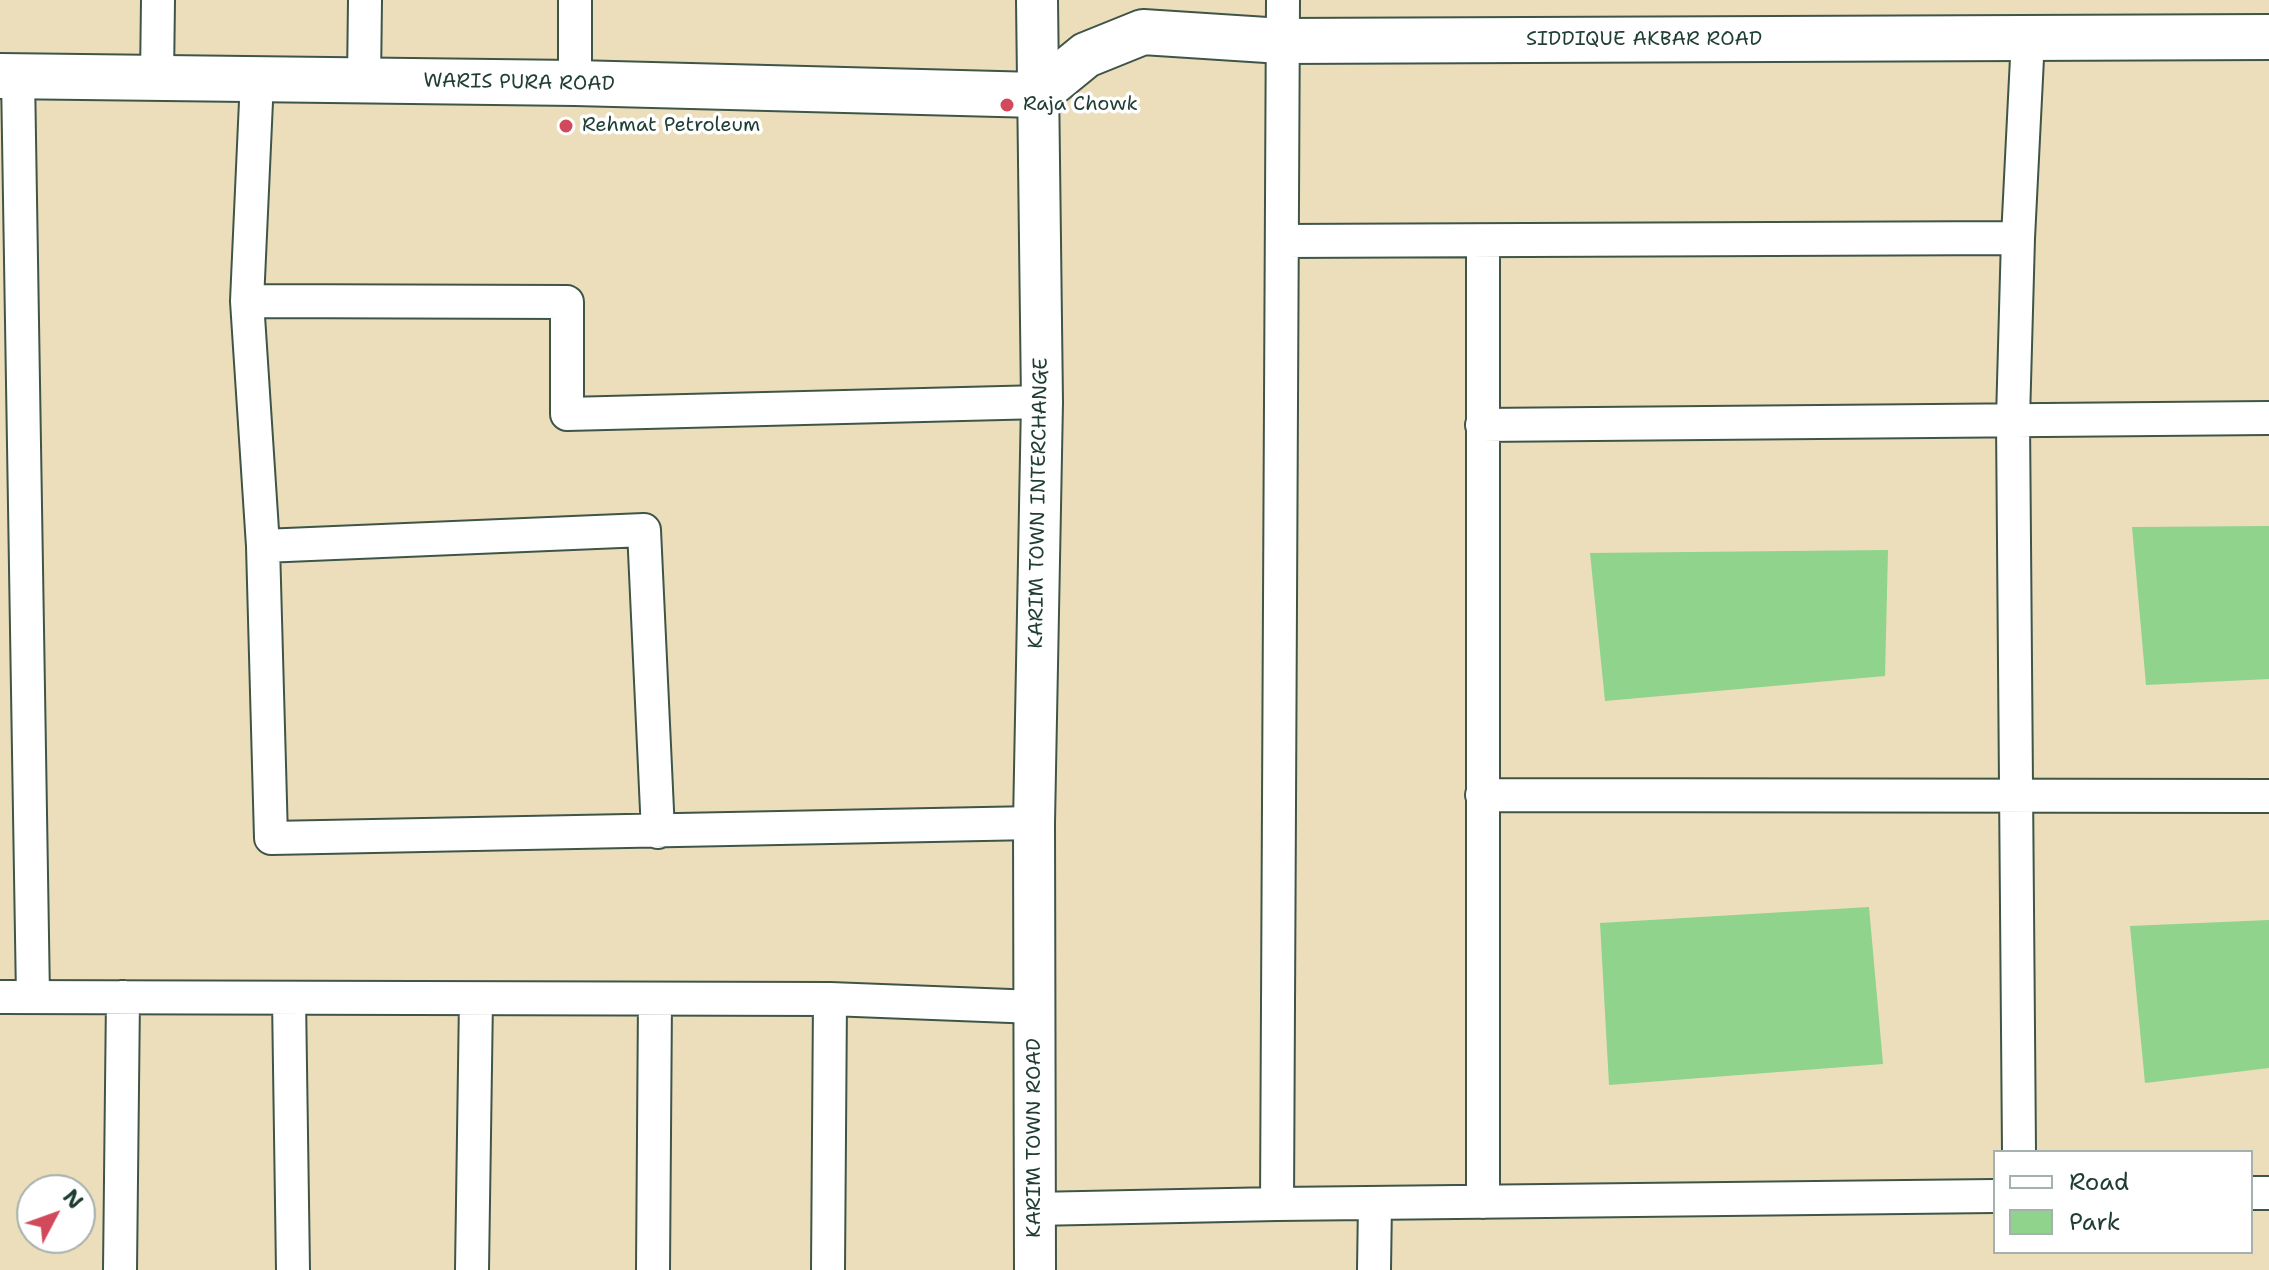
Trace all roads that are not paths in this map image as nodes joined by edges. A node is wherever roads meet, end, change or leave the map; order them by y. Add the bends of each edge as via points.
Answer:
1 (158, 0) edge
2 (365, 0) edge
3 (575, 0) edge
4 (1037, 0) edge
5 (1282, 21) edge
6 (2269, 37) edge
7 (2028, 38) junction
8 (9, 76) edge
9 (157, 78) junction
10 (257, 79) junction
11 (364, 81) junction
12 (575, 83) junction
13 (1037, 95) junction
14 (2018, 238) junction
15 (1282, 241) junction
16 (1483, 241) junction
17 (247, 301) junction
18 (1042, 402) junction
19 (2269, 418) edge
20 (2013, 419) junction
21 (1482, 425) junction
22 (263, 546) junction
23 (1482, 795) junction
24 (2016, 796) junction
25 (2269, 796) edge
26 (1034, 823) junction
27 (658, 832) junction
28 (0, 997) edge
29 (33, 997) junction
30 (123, 997) junction
31 (289, 998) junction
32 (476, 999) junction
33 (655, 999) junction
34 (830, 999) junction
35 (1036, 1007) junction
36 (2019, 1150) edge
37 (1993, 1196) edge
38 (1483, 1202) junction
39 (1375, 1203) junction
40 (1277, 1204) junction
41 (1034, 1209) junction
42 (120, 1270) edge
43 (293, 1270) edge
44 (472, 1270) edge
45 (653, 1270) edge
46 (828, 1270) edge
47 (1035, 1270) edge
48 (1374, 1270) edge

1 - 9 street
2 - 11 street
3 - 12 street
4 - 13 street, KARIM TOWN INTERCHANGE
5 - 7 main road, SIDDIQUE AKBAR ROAD
5 - 13 main road, SIDDIQUE AKBAR ROAD via 1143,32 1086,55
5 - 15 street
6 - 7 main road, SIDDIQUE AKBAR ROAD
7 - 14 street
8 - 9 main road, WARIS PURA ROAD
8 - 29 street
9 - 10 main road, WARIS PURA ROAD
10 - 11 main road, WARIS PURA ROAD
10 - 17 street
11 - 12 main road, WARIS PURA ROAD
12 - 13 main road, WARIS PURA ROAD
13 - 18 street, KARIM TOWN INTERCHANGE
14 - 16 street
14 - 20 street
15 - 16 street
15 - 40 street
16 - 21 street
17 - 18 street via 567,302 567,414
17 - 22 street
18 - 26 street, KARIM TOWN INTERCHANGE
19 - 20 street
20 - 21 street
20 - 24 street
21 - 23 street
22 - 27 street via 271,838
22 - 27 street via 644,530
23 - 24 street
23 - 38 street
24 - 25 street
24 - 36 street
26 - 27 street
26 - 35 street, KARIM TOWN INTERCHANGE
28 - 29 street
29 - 30 street
30 - 31 street
30 - 42 street
31 - 32 street
31 - 43 street
32 - 33 street
32 - 44 street
33 - 34 street
33 - 45 street
34 - 35 street
34 - 46 street
35 - 41 street, KARIM TOWN ROAD
37 - 38 street
38 - 39 street
39 - 40 street
39 - 48 street
40 - 41 street
41 - 47 street, KARIM TOWN ROAD

